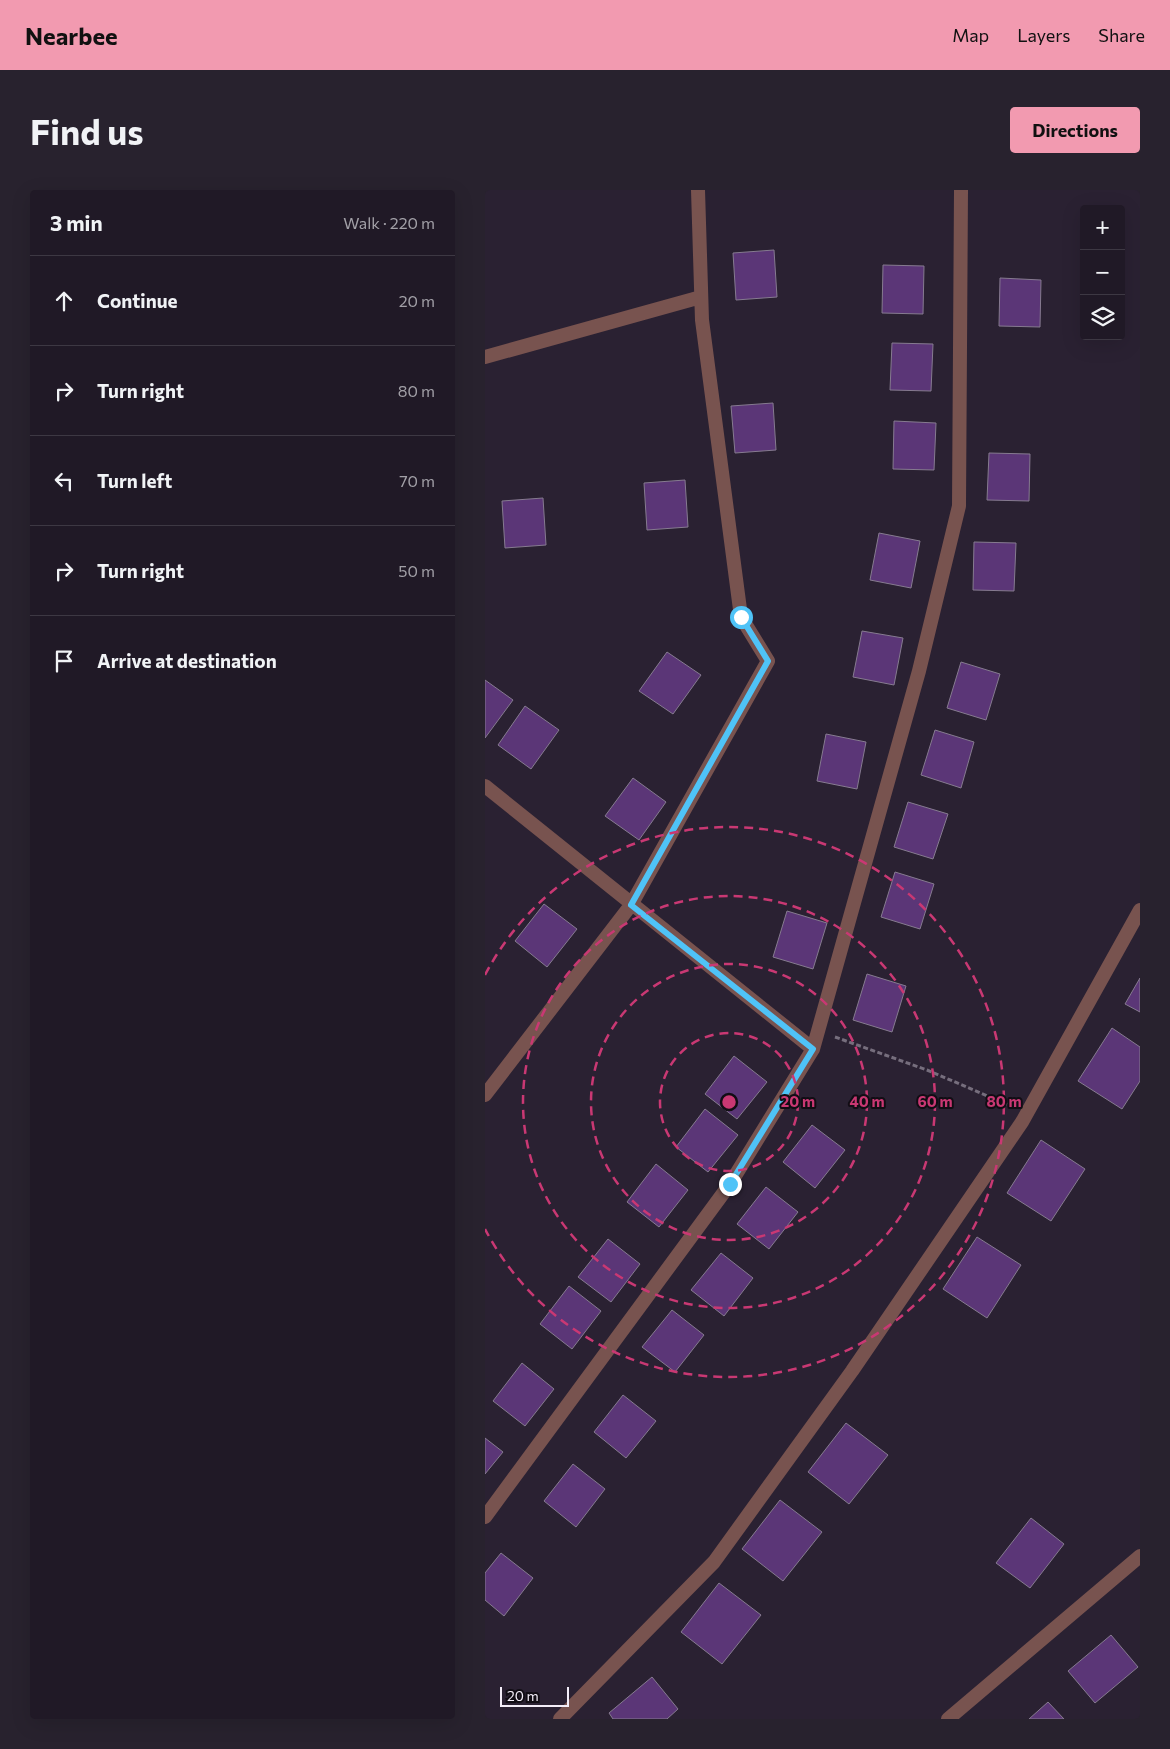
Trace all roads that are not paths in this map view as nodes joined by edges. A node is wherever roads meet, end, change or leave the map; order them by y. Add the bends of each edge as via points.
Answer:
1 (698, 190) edge
2 (961, 190) edge
3 (701, 297) junction
4 (485, 357) edge
5 (485, 786) edge
6 (631, 905) junction
7 (1140, 910) edge
8 (813, 1049) junction
9 (485, 1095) edge
10 (485, 1517) edge
11 (1140, 1556) edge
12 (561, 1719) edge
13 (948, 1719) edge

1 - 3 street
2 - 8 street via 959,506 919,671
3 - 4 street
3 - 6 street via 741,617 768,661
5 - 6 street
6 - 8 street
6 - 9 street
7 - 12 street via 1027,1114 852,1371 714,1562
8 - 10 street via 730,1184
11 - 13 street

